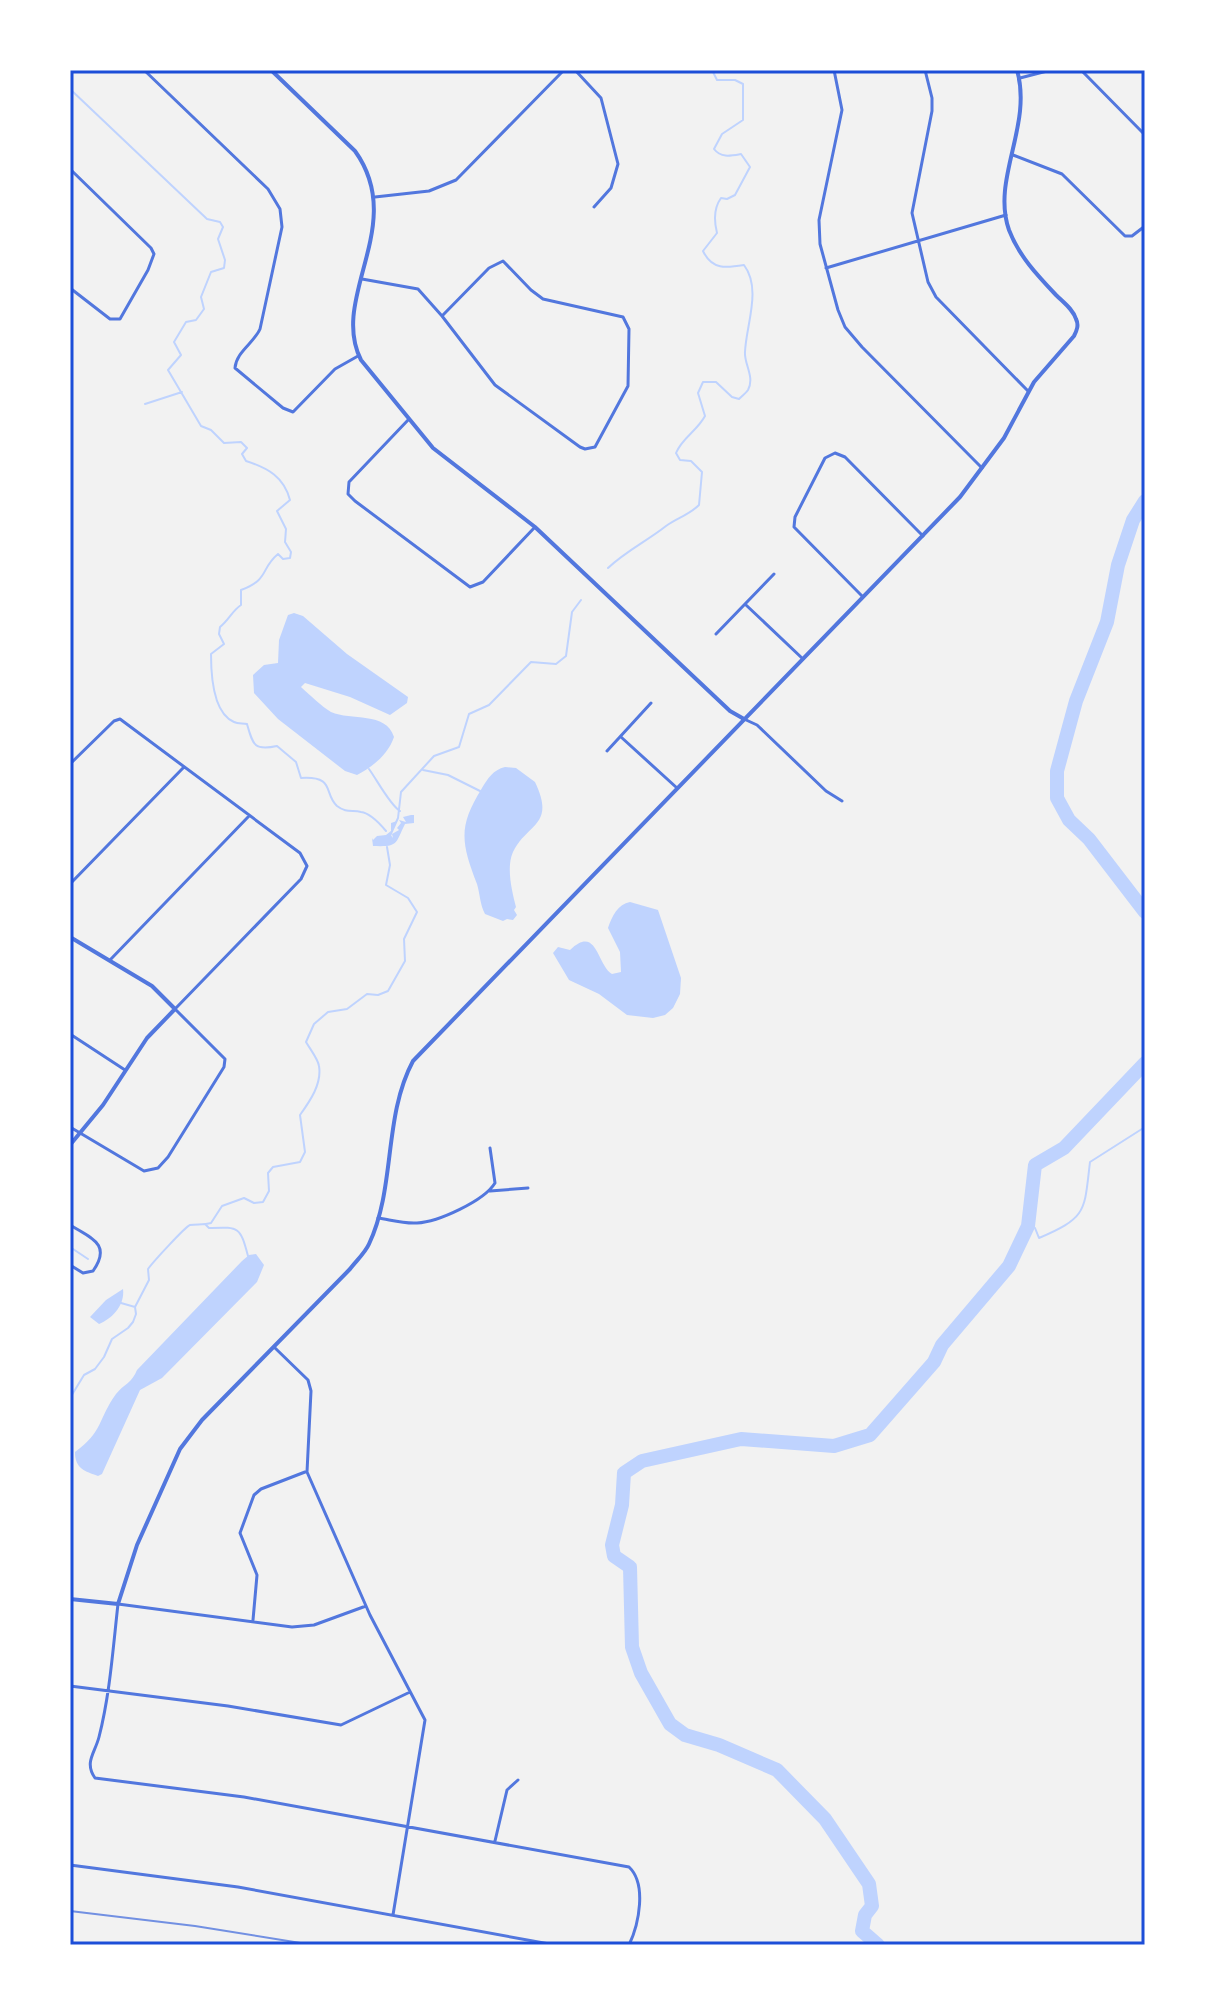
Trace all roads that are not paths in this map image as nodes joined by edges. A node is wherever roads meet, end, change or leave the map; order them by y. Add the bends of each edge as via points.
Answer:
1 (144, 70) edge
2 (271, 70) edge
3 (564, 70) edge
4 (575, 70) edge
5 (834, 70) edge
6 (925, 70) edge
7 (1017, 70) edge
8 (1051, 70) edge
9 (1081, 70) edge
10 (1020, 78) junction
11 (1145, 135) edge
12 (1013, 155) junction
13 (70, 169) edge
14 (375, 197) junction
15 (594, 207) dead end
16 (1006, 215) junction
17 (1145, 226) edge
18 (918, 240) junction
19 (826, 268) junction
20 (362, 279) junction
21 (70, 288) edge
22 (442, 316) junction
23 (358, 356) junction
24 (1028, 391) junction
25 (409, 419) junction
26 (982, 468) junction
27 (535, 527) junction
28 (923, 536) junction
29 (774, 574) dead end
30 (863, 597) junction
31 (746, 605) junction
32 (716, 634) dead end
33 (803, 659) junction
34 (651, 703) dead end
35 (744, 719) junction
36 (621, 737) junction
37 (607, 751) dead end
38 (70, 764) edge
39 (184, 767) junction
40 (677, 788) junction
41 (842, 801) dead end
42 (249, 816) junction
43 (70, 884) edge
44 (70, 937) edge
45 (110, 961) junction
46 (175, 1009) junction
47 (70, 1034) edge
48 (125, 1070) junction
49 (70, 1127) edge
50 (80, 1133) junction
51 (70, 1145) edge
52 (490, 1148) dead end
53 (528, 1188) dead end
54 (490, 1191) junction
55 (378, 1218) junction
56 (70, 1225) edge
57 (70, 1265) edge
58 (274, 1347) junction
59 (307, 1472) junction
60 (70, 1599) edge
61 (118, 1604) junction
62 (366, 1606) junction
63 (253, 1620) junction
64 (70, 1686) edge
65 (107, 1691) junction
66 (410, 1692) junction
67 (518, 1780) dead end
68 (407, 1827) junction
69 (495, 1841) junction
70 (70, 1865) edge
71 (393, 1915) junction
72 (555, 1945) edge
73 (629, 1945) edge

1 - 23 street via 268,189 280,209 282,227 260,329 236,359 235,368 293,412 335,369
2 - 14 street via 355,151
3 - 14 street via 456,180 429,191
4 - 15 street via 601,98 617,157 611,188
5 - 19 street via 842,110 819,226
6 - 18 street via 932,111 912,203
7 - 10 street
8 - 10 street
9 - 11 street
10 - 12 street via 1022,106
12 - 16 street
12 - 17 street via 1062,174 1125,236
13 - 21 street via 154,254 120,319 110,319
14 - 20 street
16 - 18 street
16 - 24 street via 1022,257 1077,323 1072,340
18 - 19 street
18 - 24 street via 936,297
19 - 26 street via 845,327
20 - 22 street via 418,289
20 - 23 street via 354,322
22 - 22 street via 495,385 580,447 595,447 628,386 629,329 623,317 543,299 503,261 489,268
23 - 25 street
24 - 26 street
25 - 27 street via 433,448
25 - 27 street via 349,482 352,497 470,587 483,582
26 - 28 street
27 - 35 street
28 - 30 street
28 - 30 street via 845,457 835,453 825,458 794,527
29 - 31 street
30 - 33 street
31 - 32 street
31 - 33 street
33 - 35 street
34 - 36 street
35 - 40 street
35 - 41 street
36 - 37 street
36 - 40 street
38 - 39 street via 120,719
39 - 42 street
39 - 43 street
40 - 55 street via 413,1061 402,1082
42 - 45 street
42 - 46 street via 300,853 307,866 301,879
44 - 45 street
45 - 46 street via 152,986
46 - 48 street
46 - 50 street via 225,1059 168,1157 158,1168 144,1171
47 - 48 street
48 - 50 street
49 - 50 street
50 - 51 street
52 - 54 street via 495,1183
53 - 54 street
54 - 55 street via 428,1222
55 - 58 street via 368,1247
56 - 57 street via 96,1241 101,1260 93,1271 83,1273
58 - 59 street via 308,1380 311,1391
58 - 61 street via 180,1449 137,1545
59 - 62 street
59 - 63 street via 254,1495 240,1533 257,1575
60 - 61 street
61 - 63 street
61 - 65 street
62 - 63 street via 314,1625
62 - 66 street
64 - 65 street
65 - 66 street via 341,1725
65 - 68 street via 88,1764 95,1778 244,1797
66 - 68 street via 425,1720
67 - 69 street via 507,1790
68 - 69 street
68 - 71 street
69 - 73 street via 629,1867 640,1887
70 - 71 street
71 - 72 street

